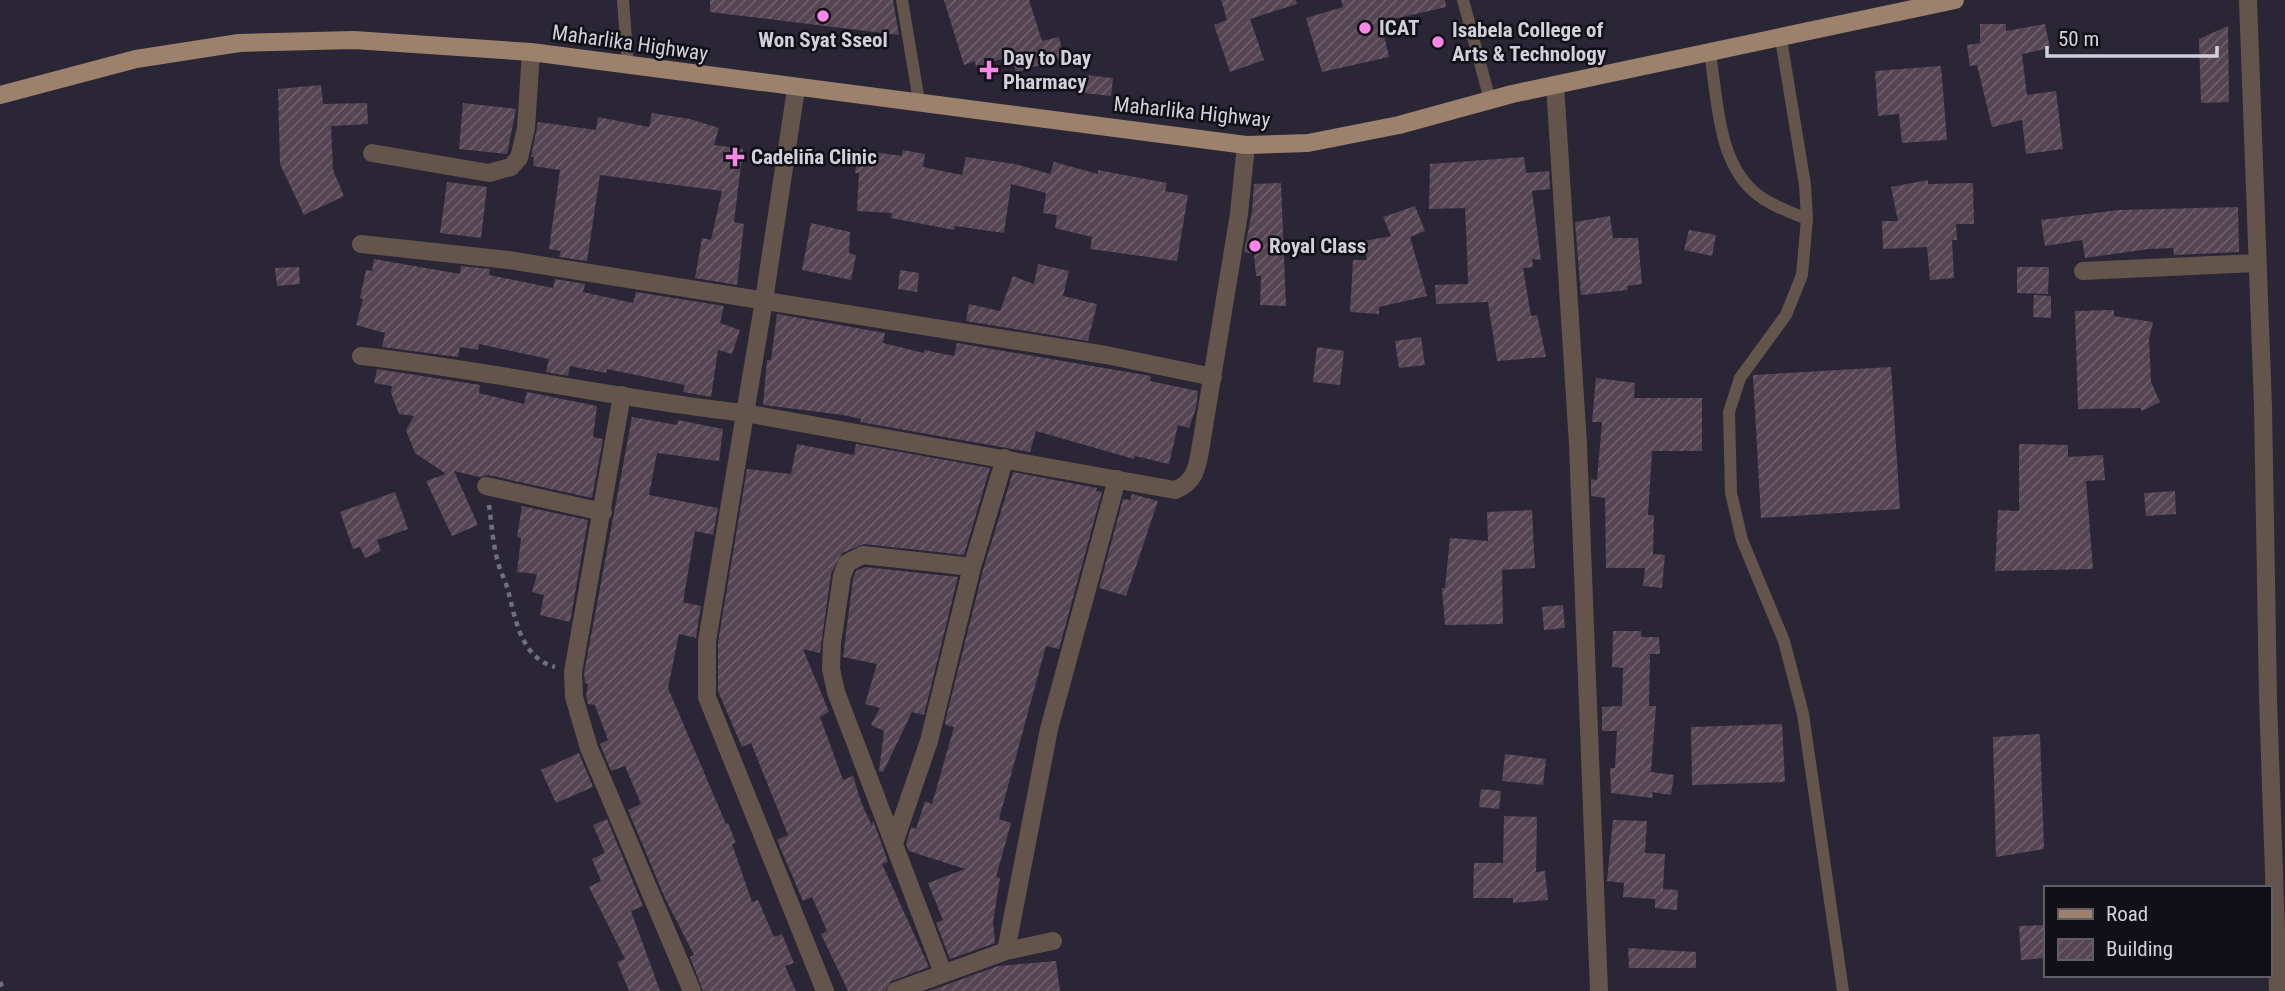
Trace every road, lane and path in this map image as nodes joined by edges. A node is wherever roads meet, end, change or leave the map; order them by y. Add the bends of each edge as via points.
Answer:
1 (622, 0) edge
2 (902, 0) edge
3 (1464, 0) edge
4 (1955, 0) edge
5 (2248, 0) edge
6 (1782, 39) junction
7 (531, 52) junction
8 (1710, 54) junction
9 (628, 66) junction
10 (1555, 85) junction
11 (796, 89) junction
12 (0, 95) edge
13 (1490, 100) junction
14 (919, 102) junction
15 (1246, 145) junction
16 (372, 153) dead end
17 (1807, 219) junction
18 (361, 244) dead end
19 (2256, 263) junction
20 (2084, 271) dead end
21 (764, 300) junction
22 (361, 356) dead end
23 (1213, 377) junction
24 (622, 395) junction
25 (745, 413) junction
26 (1005, 458) junction
27 (1117, 479) junction
28 (486, 486) joint
29 (603, 512) junction
30 (972, 566) junction
31 (573, 672) junction
32 (894, 843) junction
33 (1053, 941) dead end
34 (1006, 951) junction
35 (943, 973) junction
36 (0, 982) edge
37 (4, 991) edge
38 (692, 991) edge
39 (825, 991) edge
40 (896, 991) edge
41 (1600, 991) edge
42 (1843, 991) edge
43 (2278, 991) edge

1 - 9 lane
2 - 14 lane
3 - 13 lane
4 - 6 main road, Maharlika Highway
5 - 19 street
6 - 8 main road, Maharlika Highway
6 - 17 lane
7 - 9 main road, Maharlika Highway
7 - 12 main road, Maharlika Highway via 354,40 239,43 136,59
7 - 16 street via 526,128 519,158 511,167 489,173
8 - 10 main road, Maharlika Highway
8 - 17 lane via 1726,147 1738,175 1766,201
9 - 11 main road, Maharlika Highway
10 - 13 main road, Maharlika Highway
10 - 41 street via 1578,444
11 - 14 main road, Maharlika Highway
11 - 21 street
13 - 15 main road, Maharlika Highway via 1308,143
14 - 15 main road, Maharlika Highway
15 - 23 street
17 - 42 lane via 1802,275 1786,314 1740,378 1729,412 1731,493 1742,540 1784,641 1803,714
18 - 21 street via 508,260
19 - 20 street
19 - 43 street
21 - 23 street via 1107,355
21 - 25 street
22 - 24 street via 460,367
23 - 27 street via 1190,482 1175,490
24 - 25 street
24 - 29 street
25 - 26 street
25 - 39 street via 707,641 707,697
26 - 27 street
26 - 30 street
27 - 34 street via 1049,729
28 - 29 street
28 - 31 path via 514,621 544,664
29 - 31 street
30 - 32 street via 929,741
30 - 32 street via 863,555 847,563 842,576 832,643 836,692
31 - 38 street via 574,697 589,748
32 - 35 street
33 - 34 street
34 - 35 street
35 - 40 street
36 - 37 path

